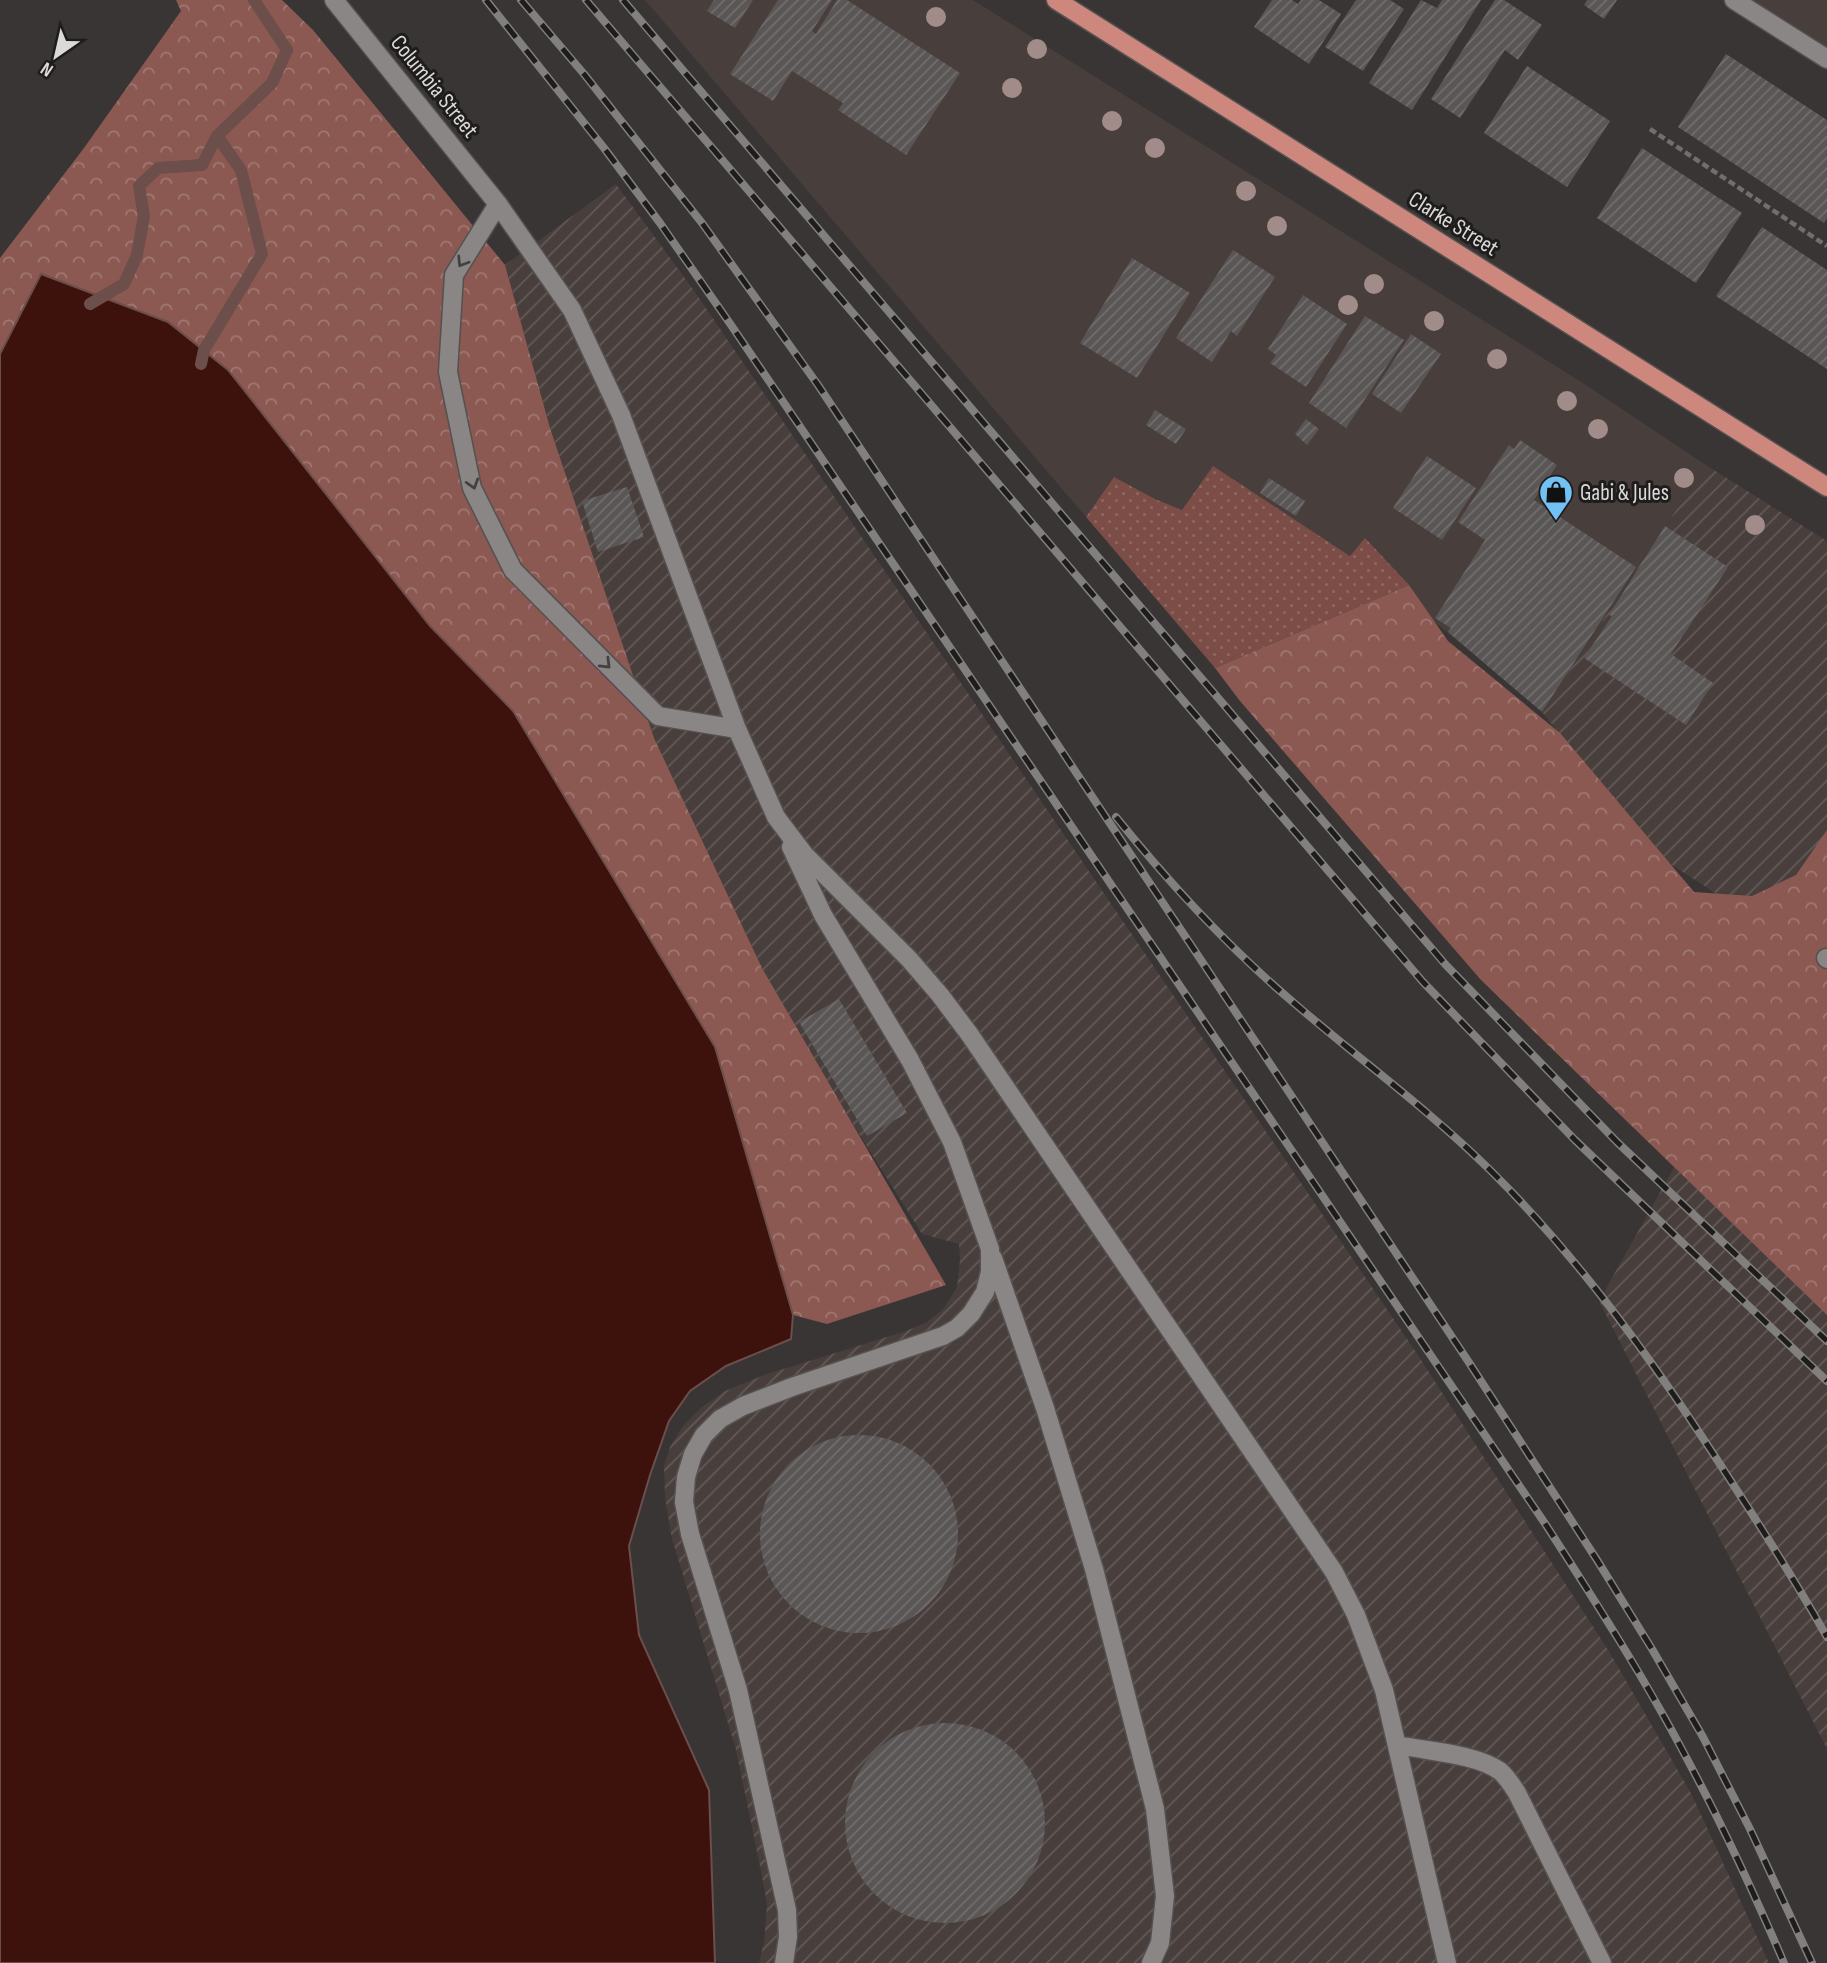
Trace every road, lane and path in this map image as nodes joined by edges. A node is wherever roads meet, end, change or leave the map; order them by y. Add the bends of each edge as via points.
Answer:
1 (334, 0) edge
2 (1056, 0) edge
3 (1734, 0) edge
4 (1827, 60) edge
5 (1650, 129) dead end
6 (498, 204) junction
7 (1827, 246) edge
8 (1827, 487) edge
9 (737, 729) junction
10 (776, 817) junction
11 (990, 1248) junction
12 (1398, 1746) junction
13 (784, 1963) edge
14 (1151, 1963) edge
15 (1447, 1963) edge
16 (1602, 1963) edge

1 - 6 street, Columbia Street
2 - 8 main road, Clarke Street
3 - 4 street
5 - 7 path
6 - 9 street, Columbia Street via 572,310 610,392
6 -> 9 street via 454,275 448,372 472,488 513,570 658,716
9 - 10 street, Columbia Street
10 - 11 street via 823,915 910,1060 952,1142
10 - 12 street via 804,854 909,959 970,1035 1298,1517 1356,1615 1384,1690
11 - 13 street via 985,1292 957,1328 743,1406 704,1435 686,1477 684,1502 690,1534 738,1690 787,1910
11 - 14 street via 1094,1569 1155,1810 1165,1896 1160,1943
12 - 15 street
12 - 16 street via 1477,1760 1508,1779

